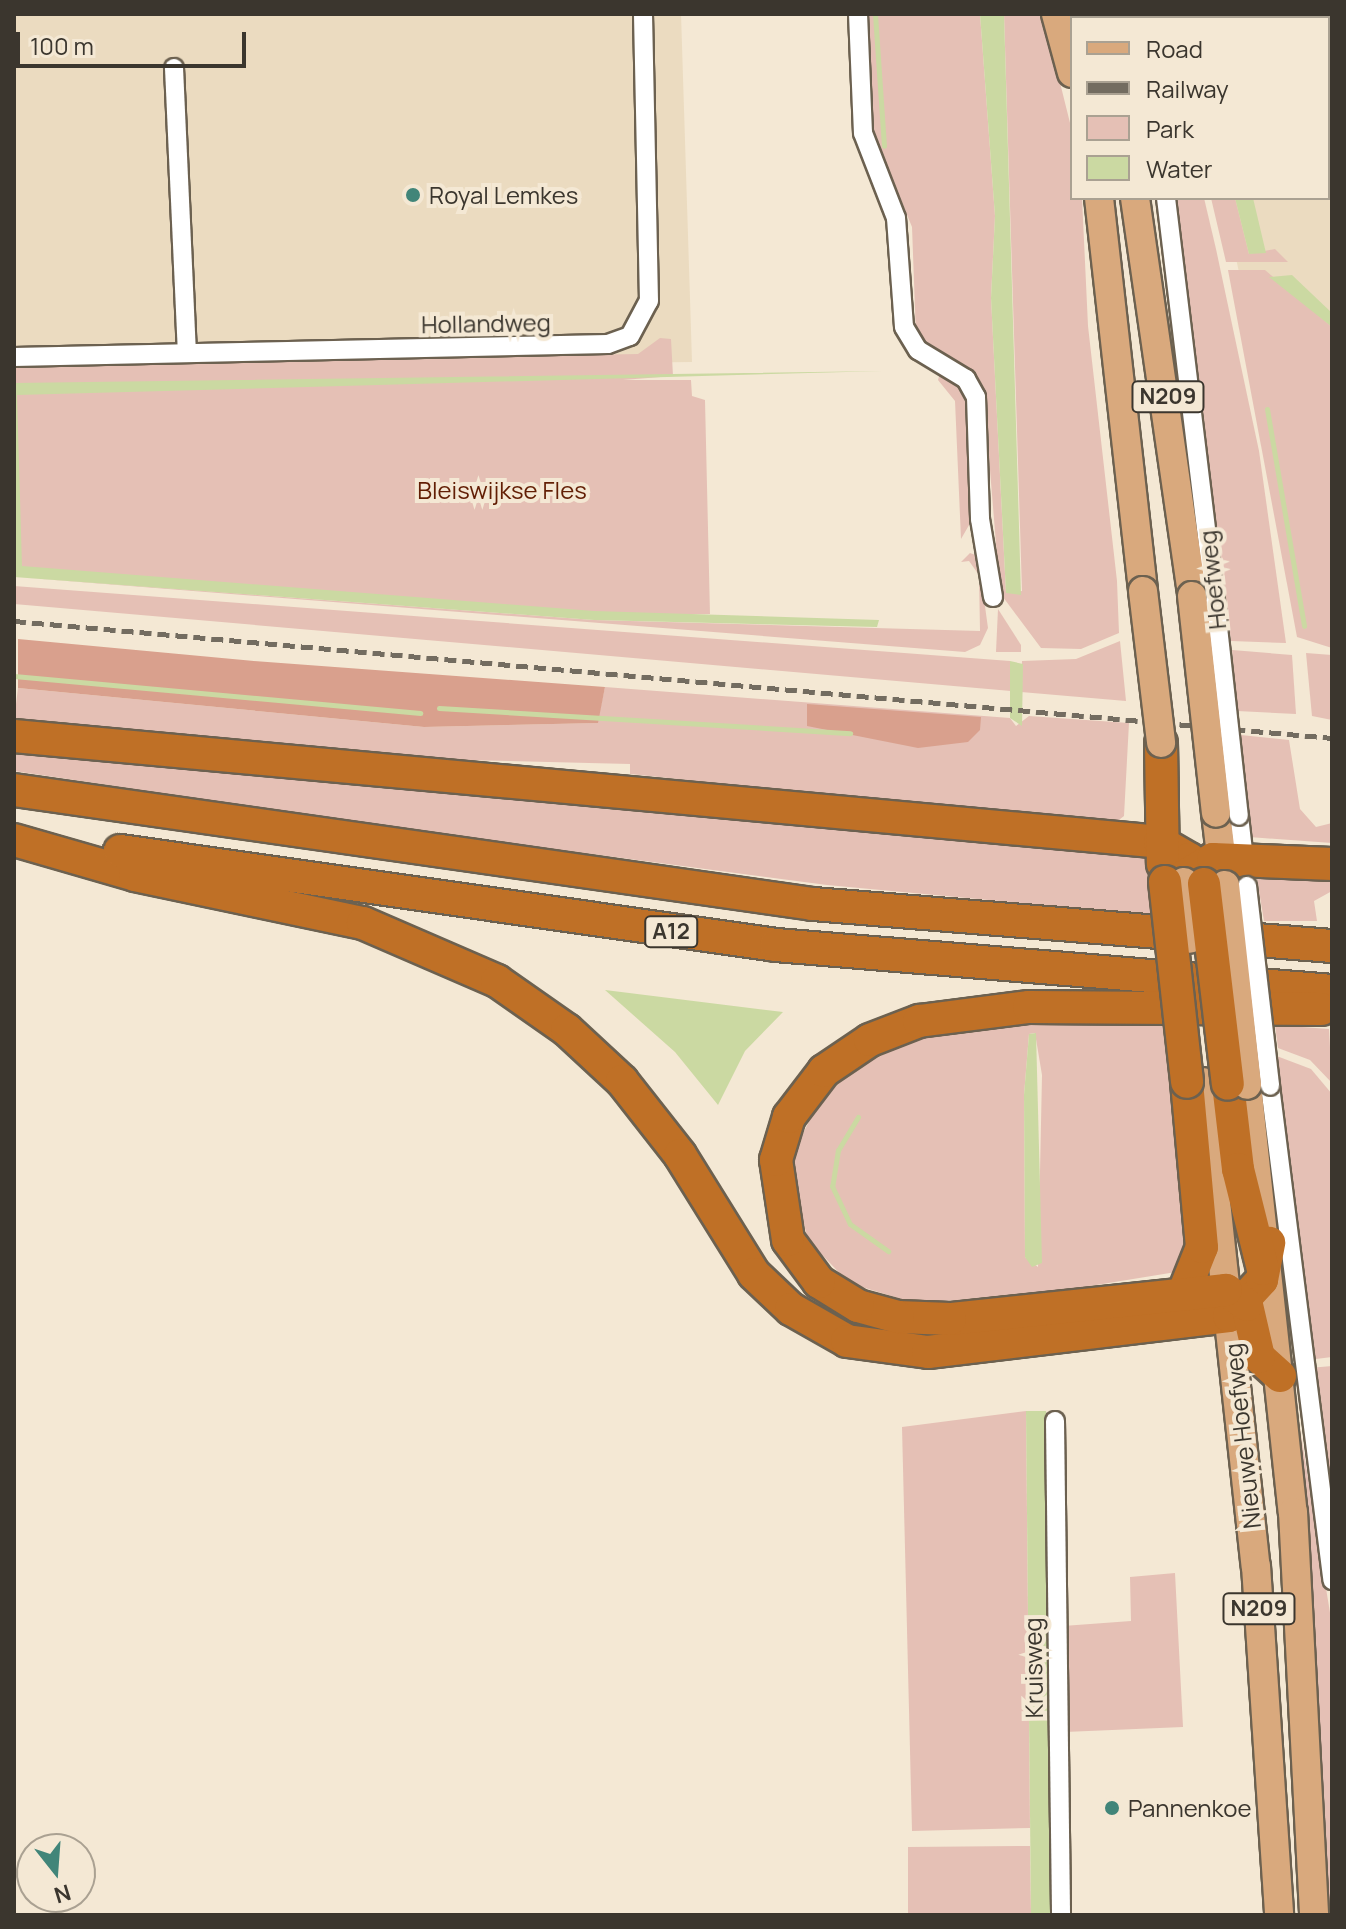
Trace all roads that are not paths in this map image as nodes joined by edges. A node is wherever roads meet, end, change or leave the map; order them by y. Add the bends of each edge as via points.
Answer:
1 (643, 14) edge
2 (858, 14) edge
3 (1056, 14) edge
4 (1070, 66) edge
5 (174, 68) dead end
6 (1099, 200) edge
7 (1135, 200) edge
8 (1166, 200) edge
9 (187, 353) junction
10 (14, 357) edge
11 (993, 597) dead end
12 (1203, 598) junction
13 (14, 736) edge
14 (1161, 743) joint
15 (14, 790) edge
16 (1160, 809) junction
17 (14, 838) edge
18 (1121, 840) junction
19 (1332, 864) edge
20 (1201, 870) junction
21 (1332, 946) edge
22 (1190, 958) joint
23 (1245, 961) joint
24 (1332, 991) edge
25 (1332, 1009) edge
26 (1227, 1084) junction
27 (1269, 1243) joint
28 (1184, 1292) junction
29 (1247, 1296) junction
30 (1276, 1363) junction
31 (1055, 1421) dead end
32 (1332, 1580) edge
33 (1061, 1915) edge
34 (1279, 1915) edge
35 (1314, 1915) edge

1 - 9 street, Hollandweg via 649,301 630,336 608,344
2 - 11 street via 863,133 896,218 904,327 918,350 966,379 976,397 980,519
3 - 4 main road
5 - 9 street
6 - 14 main road, N209, bridge
7 - 12 main road, Hoefweg / N209
8 - 12 street, Hoefweg
9 - 10 street, Hollandweg
12 - 20 main road, Hoefweg / N209, bridge via 1228,814
13 - 18 highway
14 - 16 highway, N209
15 - 21 highway, A12 via 813,904
16 - 18 highway
16 - 20 highway, N209
17 - 24 highway, A12 via 734,940
17 - 29 highway, A12 via 135,875 363,923 497,981 616,1075 667,1136 754,1274 791,1309 847,1341 928,1352
18 - 20 highway
19 - 20 highway
20 - 22 main road, Hoefweg / N209, bridge
20 - 23 main road, Hoefweg / N209, bridge
20 - 26 highway, N209, bridge
22 - 26 main road, Nieuwe Hoefweg / N209
23 - 26 main road, Nieuwe Hoefweg / N209, bridge
25 - 28 highway via 1048,1007 937,1017 881,1034 834,1063 805,1091 783,1131 775,1184 785,1233 813,1276 858,1306 950,1319
26 - 27 main road, Nieuwe Hoefweg / N209
26 - 28 highway, N209 via 1202,1247
26 - 29 highway, N209
26 - 30 street, Nieuwe Hoefweg
27 - 29 highway, N209
28 - 29 highway
29 - 30 highway, N209
30 - 32 street, Nieuwe Hoefweg
30 - 34 main road, Nieuwe Hoefweg / N209 via 1237,1390
30 - 35 main road, Nieuwe Hoefweg / N209
31 - 33 street, Kruisweg

